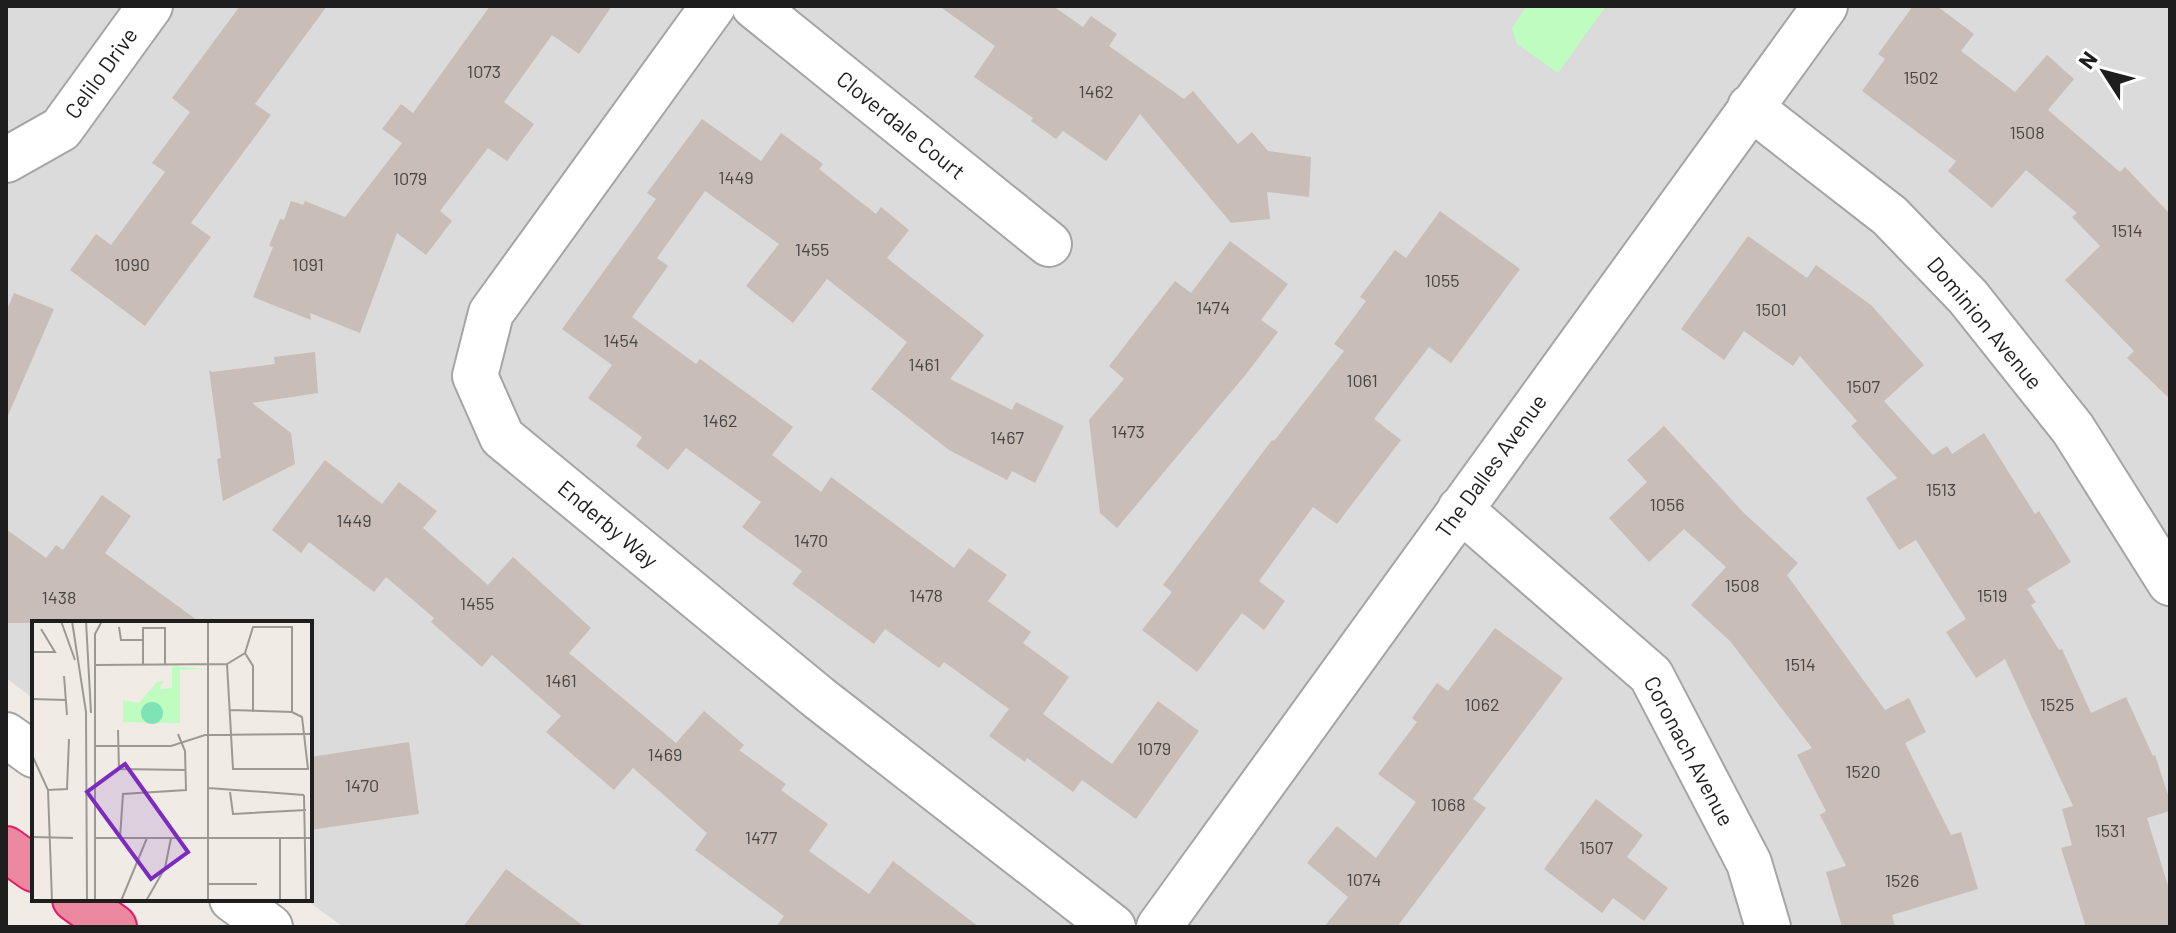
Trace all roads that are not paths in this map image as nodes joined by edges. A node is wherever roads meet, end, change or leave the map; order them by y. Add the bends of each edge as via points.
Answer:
1 (150, 6) edge
2 (713, 6) edge
3 (754, 6) edge
4 (1825, 6) edge
5 (1750, 107) junction
6 (7, 160) edge
7 (1049, 244) dead end
8 (1460, 509) junction
9 (2170, 583) edge
10 (6, 735) edge
11 (32, 754) edge
12 (6, 849) edge
13 (32, 868) edge
14 (78, 901) edge
15 (235, 901) edge
16 (114, 927) edge
17 (270, 927) edge
18 (1113, 927) edge
19 (1159, 927) edge
20 (1768, 927) edge

1 - 6 street, Celilo Drive via 61,129
2 - 18 street, Enderby Way via 491,313 475,376 502,437 819,698
3 - 7 street, Cloverdale Court
4 - 5 street, The Dalles Avenue
5 - 8 street, The Dalles Avenue
5 - 9 street, Dominion Avenue via 1890,216 1968,297 2073,429
8 - 19 street, The Dalles Avenue
8 - 20 street, Coronach Avenue via 1651,675 1749,863
10 - 11 street
12 - 13 highway
14 - 16 highway
15 - 17 street

